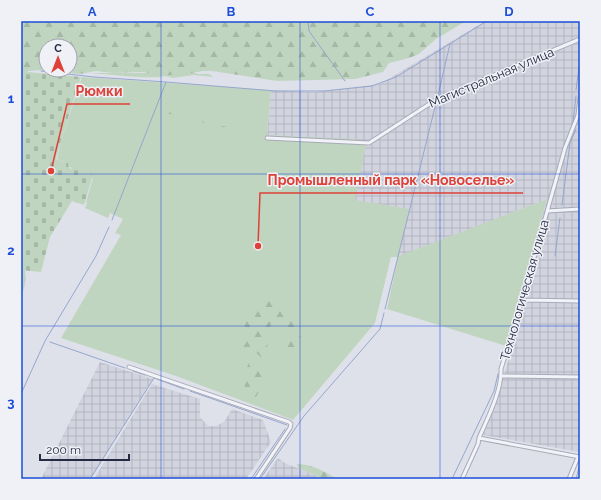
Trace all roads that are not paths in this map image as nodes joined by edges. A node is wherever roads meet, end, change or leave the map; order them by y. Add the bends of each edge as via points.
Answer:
1 (580, 39) edge
2 (580, 98) edge
3 (579, 115) edge
4 (267, 138) dead end
5 (580, 209) edge
6 (547, 211) junction
7 (522, 300) junction
8 (580, 300) edge
9 (129, 367) dead end
10 (502, 376) junction
11 (580, 377) edge
12 (479, 438) junction
13 (579, 457) edge
14 (256, 479) edge
15 (462, 479) edge
16 (569, 479) edge

1 - 4 street, Магистральная улица via 436,98 369,143
2 - 3 street, Технологическая улица
3 - 6 street, Технологическая улица via 565,148
5 - 6 street
6 - 7 street, Технологическая улица
7 - 8 street
7 - 10 street, Технологическая улица via 501,369
9 - 14 street via 289,422 290,428
10 - 11 street
10 - 12 street, Технологическая улица via 495,401
12 - 13 street
12 - 15 street, Технологическая улица
13 - 16 street

